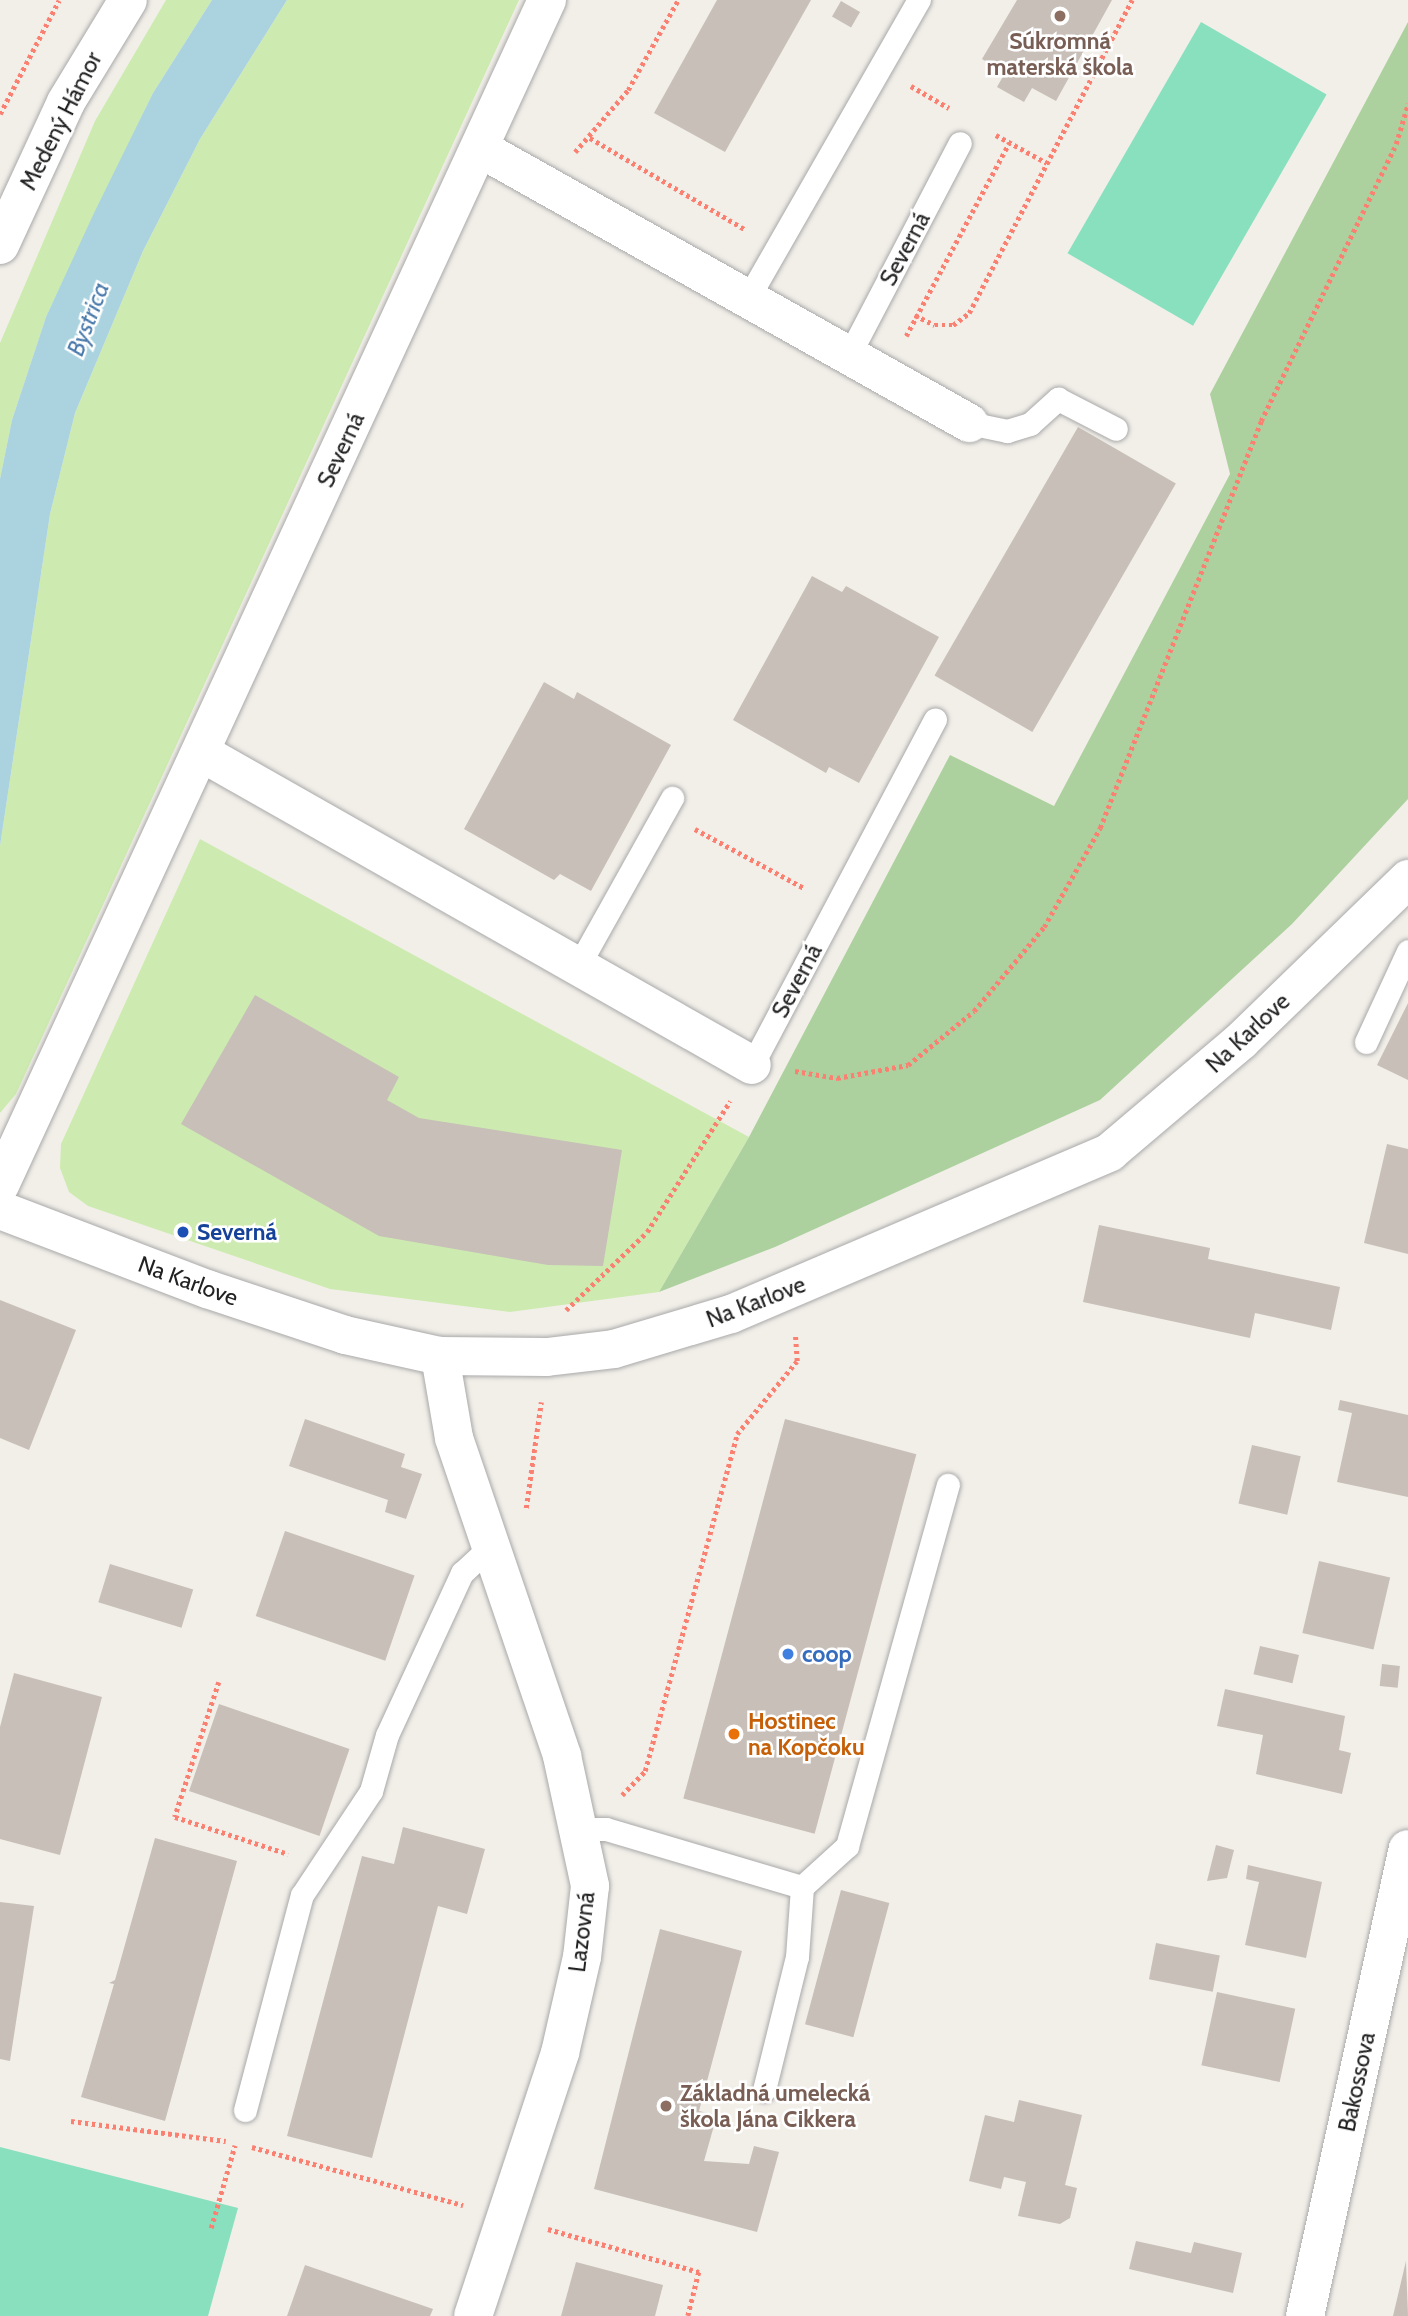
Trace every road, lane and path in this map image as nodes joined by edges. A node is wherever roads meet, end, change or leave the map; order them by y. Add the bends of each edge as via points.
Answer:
1 (59, 0) edge
2 (128, 0) edge
3 (547, 0) edge
4 (678, 0) edge
5 (919, 0) edge
6 (1132, 0) edge
7 (1408, 104) edge
8 (0, 114) edge
9 (590, 138) junction
10 (960, 143) dead end
11 (1009, 143) dead end
12 (481, 149) junction
13 (567, 161) dead end
14 (755, 237) dead end
15 (0, 245) edge
16 (748, 298) junction
17 (915, 315) junction
18 (907, 348) dead end
19 (849, 355) junction
20 (969, 423) joint
21 (1116, 429) dead end
22 (935, 720) dead end
23 (202, 753) junction
24 (667, 805) joint
25 (1408, 879) edge
26 (837, 905) junction
27 (1408, 951) edge
28 (577, 968) junction
29 (1366, 1042) dead end
30 (752, 1065) junction
31 (0, 1185) edge
32 (0, 1210) edge
33 (562, 1313) dead end
34 (440, 1356) junction
35 (797, 1362) dead end
36 (543, 1387) dead end
37 (948, 1485) dead end
38 (526, 1511) dead end
39 (490, 1547) junction
40 (219, 1682) dead end
41 (615, 1799) dead end
42 (580, 1829) junction
43 (1408, 1849) edge
44 (322, 1864) junction
45 (802, 1887) junction
46 (1400, 1929) edge
47 (764, 2090) dead end
48 (245, 2110) joint
49 (71, 2122) dead end
50 (236, 2142) junction
51 (508, 2217) junction
52 (211, 2228) dead end
53 (474, 2316) edge
54 (688, 2316) edge
55 (1305, 2316) edge

1 - 8 path
2 - 15 street, Medený Hámor via 66,102
3 - 12 street, Severná
4 - 9 path via 628,90
5 - 16 lane
6 - 17 path via 969,313 953,325 935,325
7 - 30 path via 1396,144 1261,421 1100,828 1044,927 974,1011 908,1065 837,1078
9 - 13 path
9 - 14 path via 725,213
10 - 19 lane, Severná
11 - 17 path
12 - 16 street
12 - 23 street, Severná
16 - 19 street
17 - 18 path via 904,341
19 - 20 street
20 - 21 lane via 1007,431 1030,424 1058,399
22 - 26 lane, Severná
23 - 28 street
23 - 31 street, Severná
24 - 26 path
24 - 28 lane
25 - 34 street, Na Karlove via 1161,1113 1110,1152 1058,1179 731,1314 614,1349 547,1357
26 - 30 lane, Severná
27 - 29 lane
28 - 30 street
30 - 33 path via 647,1232
32 - 34 street, Na Karlove via 206,1289 345,1335
34 - 39 street, Lazovná via 454,1438
35 - 41 path via 737,1434 645,1771
36 - 38 path
37 - 45 lane via 847,1846
39 - 42 street, Lazovná via 562,1756
39 - 44 lane via 462,1573 387,1735 371,1791
40 - 44 path via 175,1818
42 - 45 lane via 606,1829
42 - 51 street, Lazovná via 590,1886 582,1957 560,2053
43 - 46 street, Bakossova
44 - 48 lane via 302,1895
45 - 47 lane via 797,1957
46 - 55 street, Bakossova
48 - 50 path
49 - 50 path
50 - 51 path
50 - 52 path
51 - 53 street, Lazovná
51 - 54 path via 699,2272

